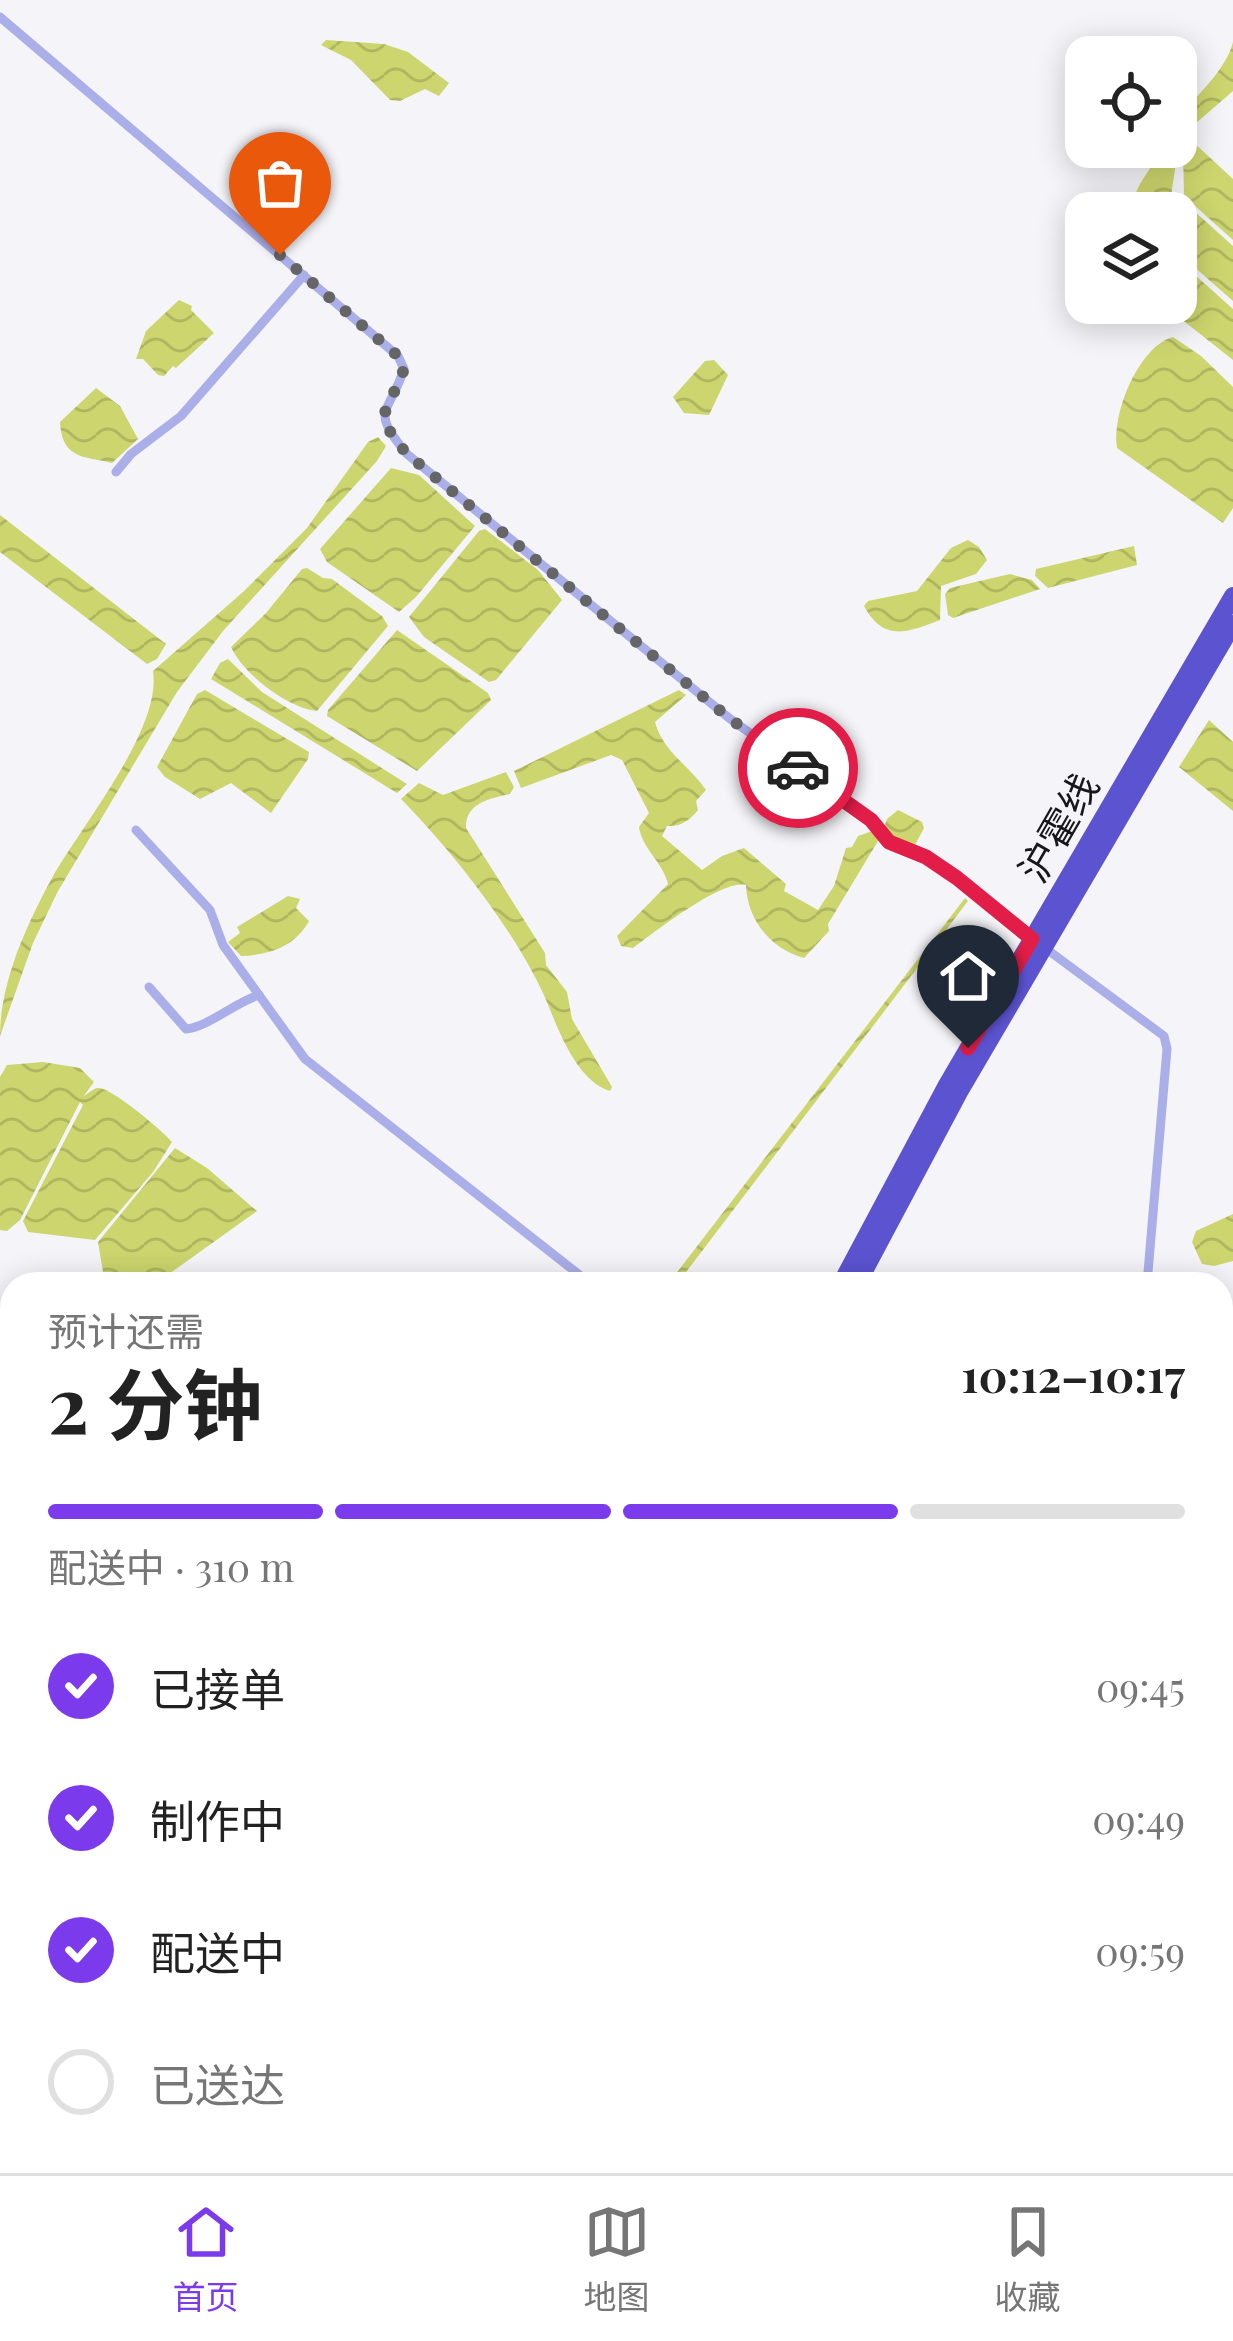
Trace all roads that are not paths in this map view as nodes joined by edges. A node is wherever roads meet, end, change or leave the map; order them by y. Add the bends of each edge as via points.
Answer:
1 (0, 17) edge
2 (304, 275) junction
3 (116, 472) dead end
4 (1233, 596) edge
5 (1233, 624) edge
6 (136, 830) dead end
7 (1038, 943) junction
8 (149, 987) dead end
9 (259, 995) junction
10 (576, 1272) edge
11 (848, 1272) edge
12 (863, 1272) edge
13 (1149, 1272) edge

1 - 2 street
2 - 3 street via 181,416
2 - 7 street via 398,356 404,369 384,421 407,454 889,842 957,878
4 - 7 highway, 沪霍线
5 - 7 highway, 沪霍线
6 - 9 street via 210,910 223,945
7 - 11 highway, 沪霍线 via 947,1085
7 - 12 highway, 沪霍线
7 - 13 street via 1164,1036
8 - 9 street via 186,1029
9 - 10 street via 304,1059

